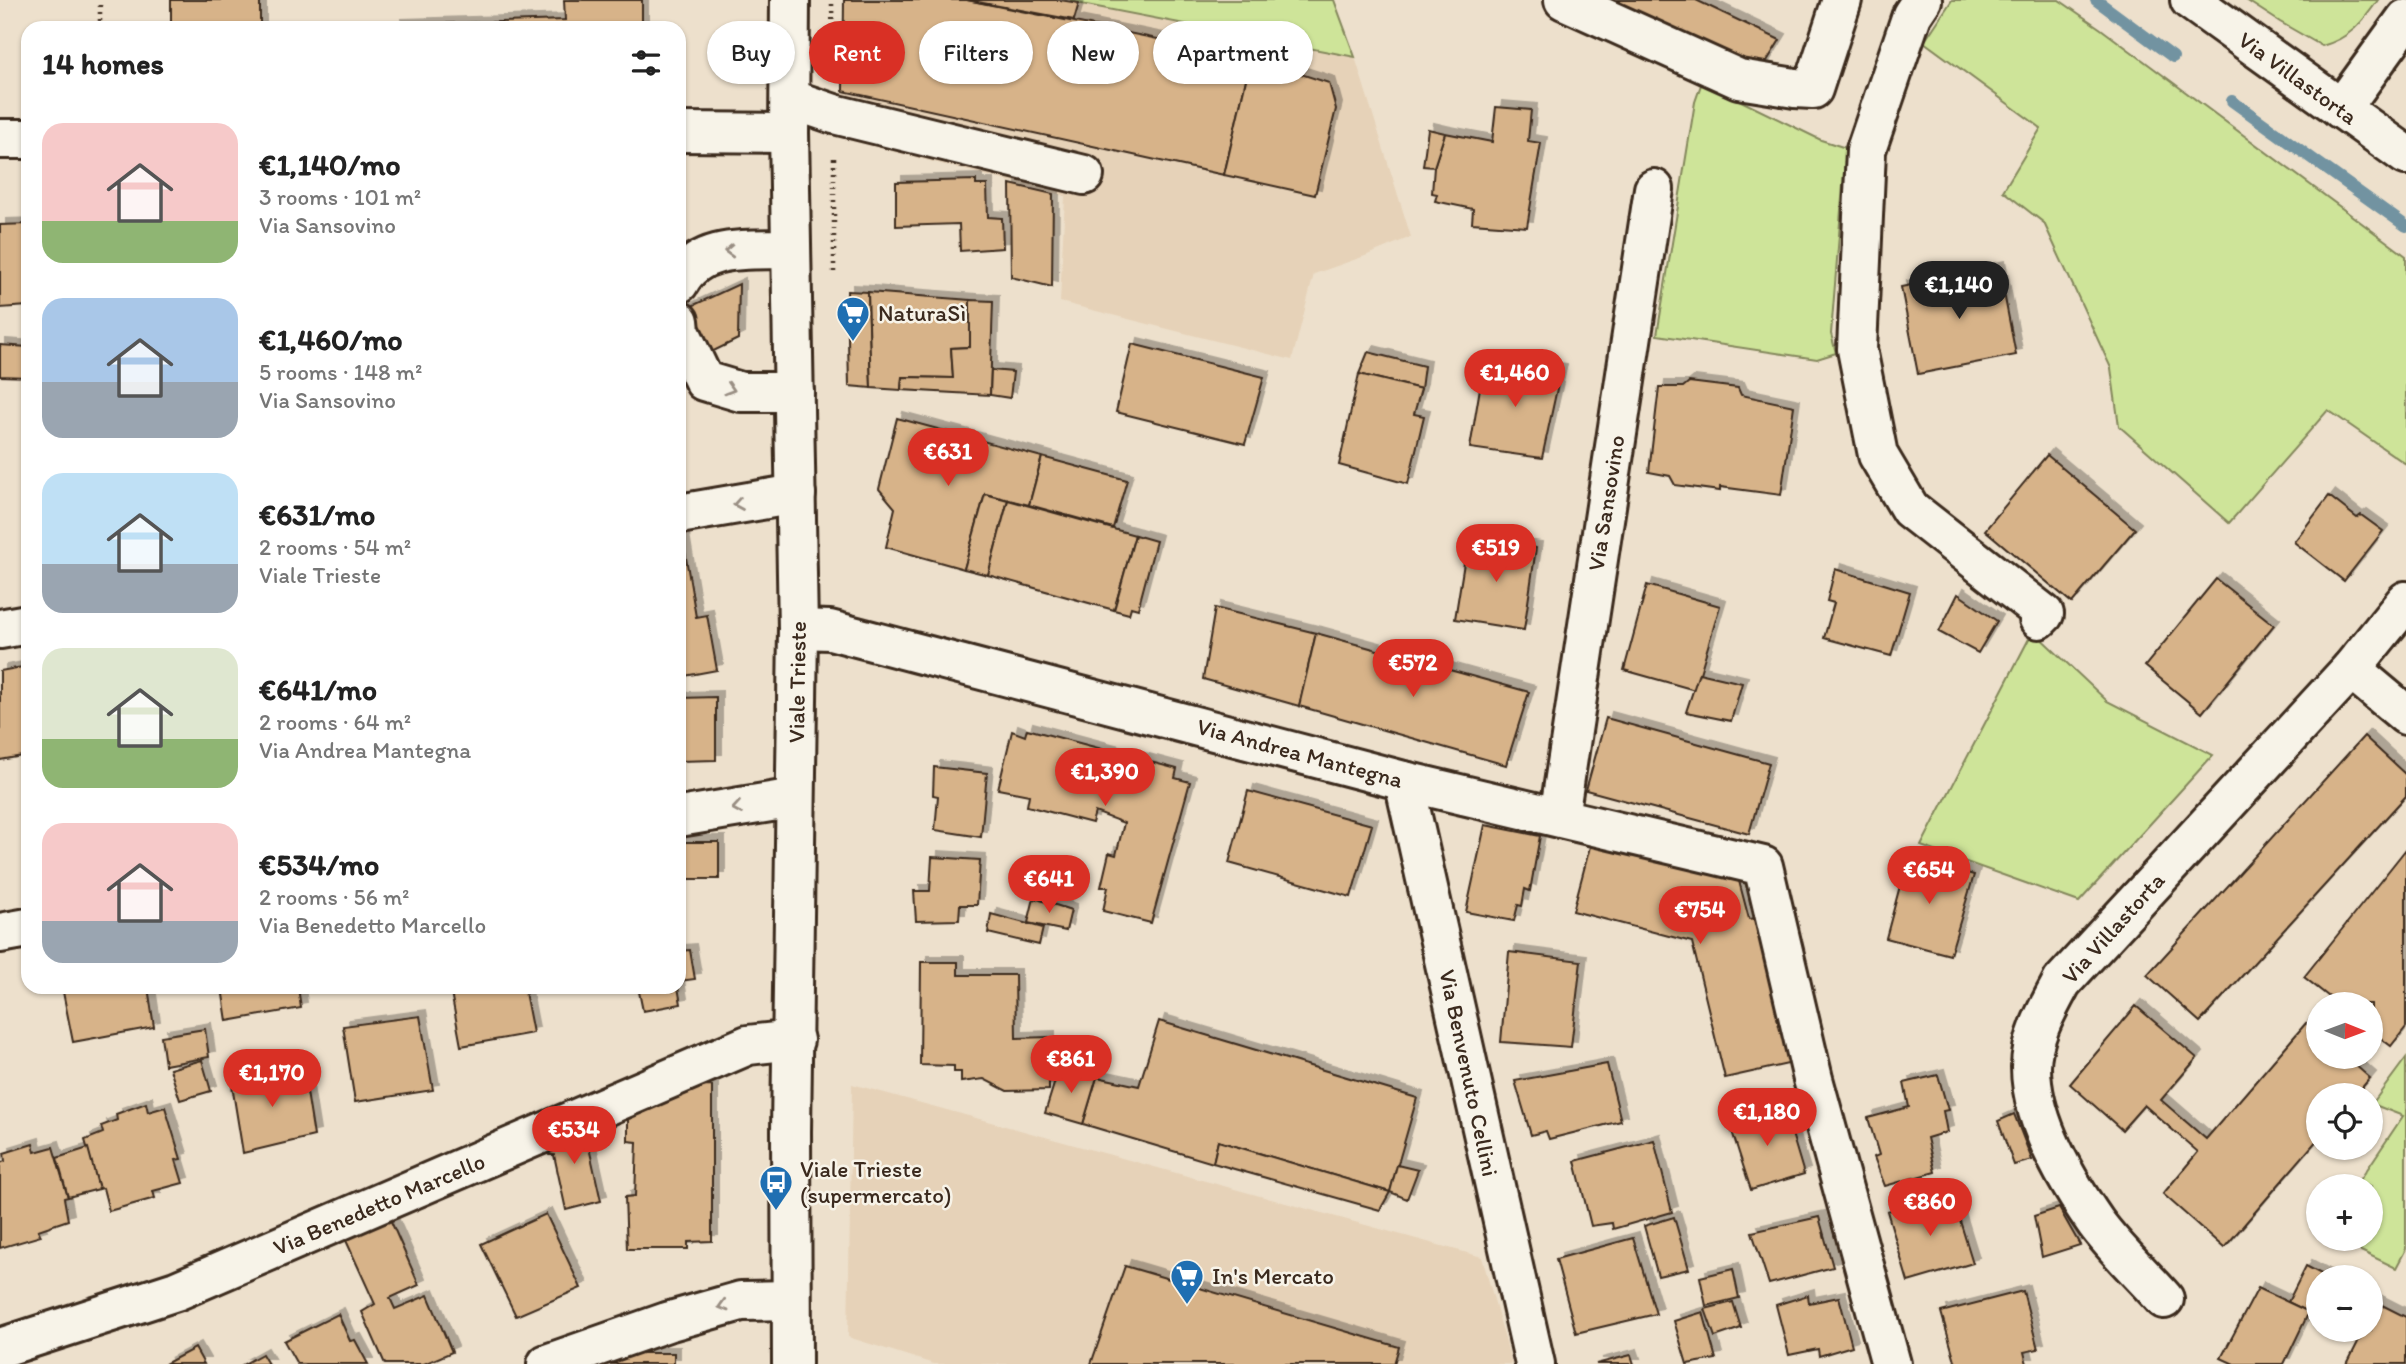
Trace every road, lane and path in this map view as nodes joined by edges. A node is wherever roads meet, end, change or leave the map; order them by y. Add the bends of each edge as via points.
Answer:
1 (100, 0) edge
2 (790, 0) edge
3 (1564, 0) edge
4 (1842, 0) edge
5 (1922, 0) edge
6 (2190, 0) edge
7 (2406, 19) edge
8 (100, 21) edge
9 (2341, 109) junction
10 (790, 116) junction
11 (686, 131) edge
12 (0, 139) edge
13 (21, 139) edge
14 (2406, 155) edge
15 (1084, 175) dead end
16 (1654, 189) dead end
17 (791, 250) junction
18 (686, 270) edge
19 (686, 344) edge
20 (794, 392) junction
21 (796, 494) junction
22 (686, 513) edge
23 (2406, 601) edge
24 (2039, 620) dead end
25 (21, 625) edge
26 (0, 629) edge
27 (798, 629) junction
28 (2351, 669) junction
29 (2406, 715) edge
30 (1404, 781) junction
31 (795, 799) junction
32 (686, 816) edge
33 (1559, 817) junction
34 (21, 929) edge
35 (0, 933) edge
36 (794, 1040) junction
37 (2164, 1299) dead end
38 (791, 1300) junction
39 (0, 1348) edge
40 (547, 1364) edge
41 (792, 1364) edge
42 (1535, 1364) edge
43 (1891, 1364) edge

1 - 8 path
2 - 10 street, Viale Trieste
3 - 4 street via 1739,79 1812,89
5 - 24 street via 1912,15 1866,150 1857,349 1878,455 1910,509 2044,614
6 - 9 street, Via Villastorta
7 - 9 street
9 - 14 street, Via Villastorta
10 - 11 street
10 - 15 street via 834,114
10 - 17 street, Viale Trieste
12 - 13 street
16 - 33 street, Via Sansovino
17 -> 18 street via 715,252
17 - 20 street, Viale Trieste
19 -> 20 street via 704,381 741,393
20 - 21 street, Viale Trieste
21 -> 22 street
21 - 27 street, Viale Trieste
23 - 28 street, Via Villastorta
25 - 26 street
27 - 30 street, Via Andrea Mantegna via 830,630
27 - 31 street, Viale Trieste
28 - 29 street
28 - 37 street, Via Villastorta via 2062,982 2040,1022 2031,1066 2050,1148 2097,1223
30 - 33 street, Via Andrea Mantegna
30 - 42 street, Via Benvenuto Cellini
31 -> 32 street
31 - 36 street, Viale Trieste
33 - 43 street, Via Andrea Mantegna via 1763,866 1813,1079
34 - 35 street
36 - 38 street, Viale Trieste
36 - 39 street, Via Benedetto Marcello via 748,1045 176,1291
38 -> 40 street via 741,1301
38 - 41 street, Viale Trieste

